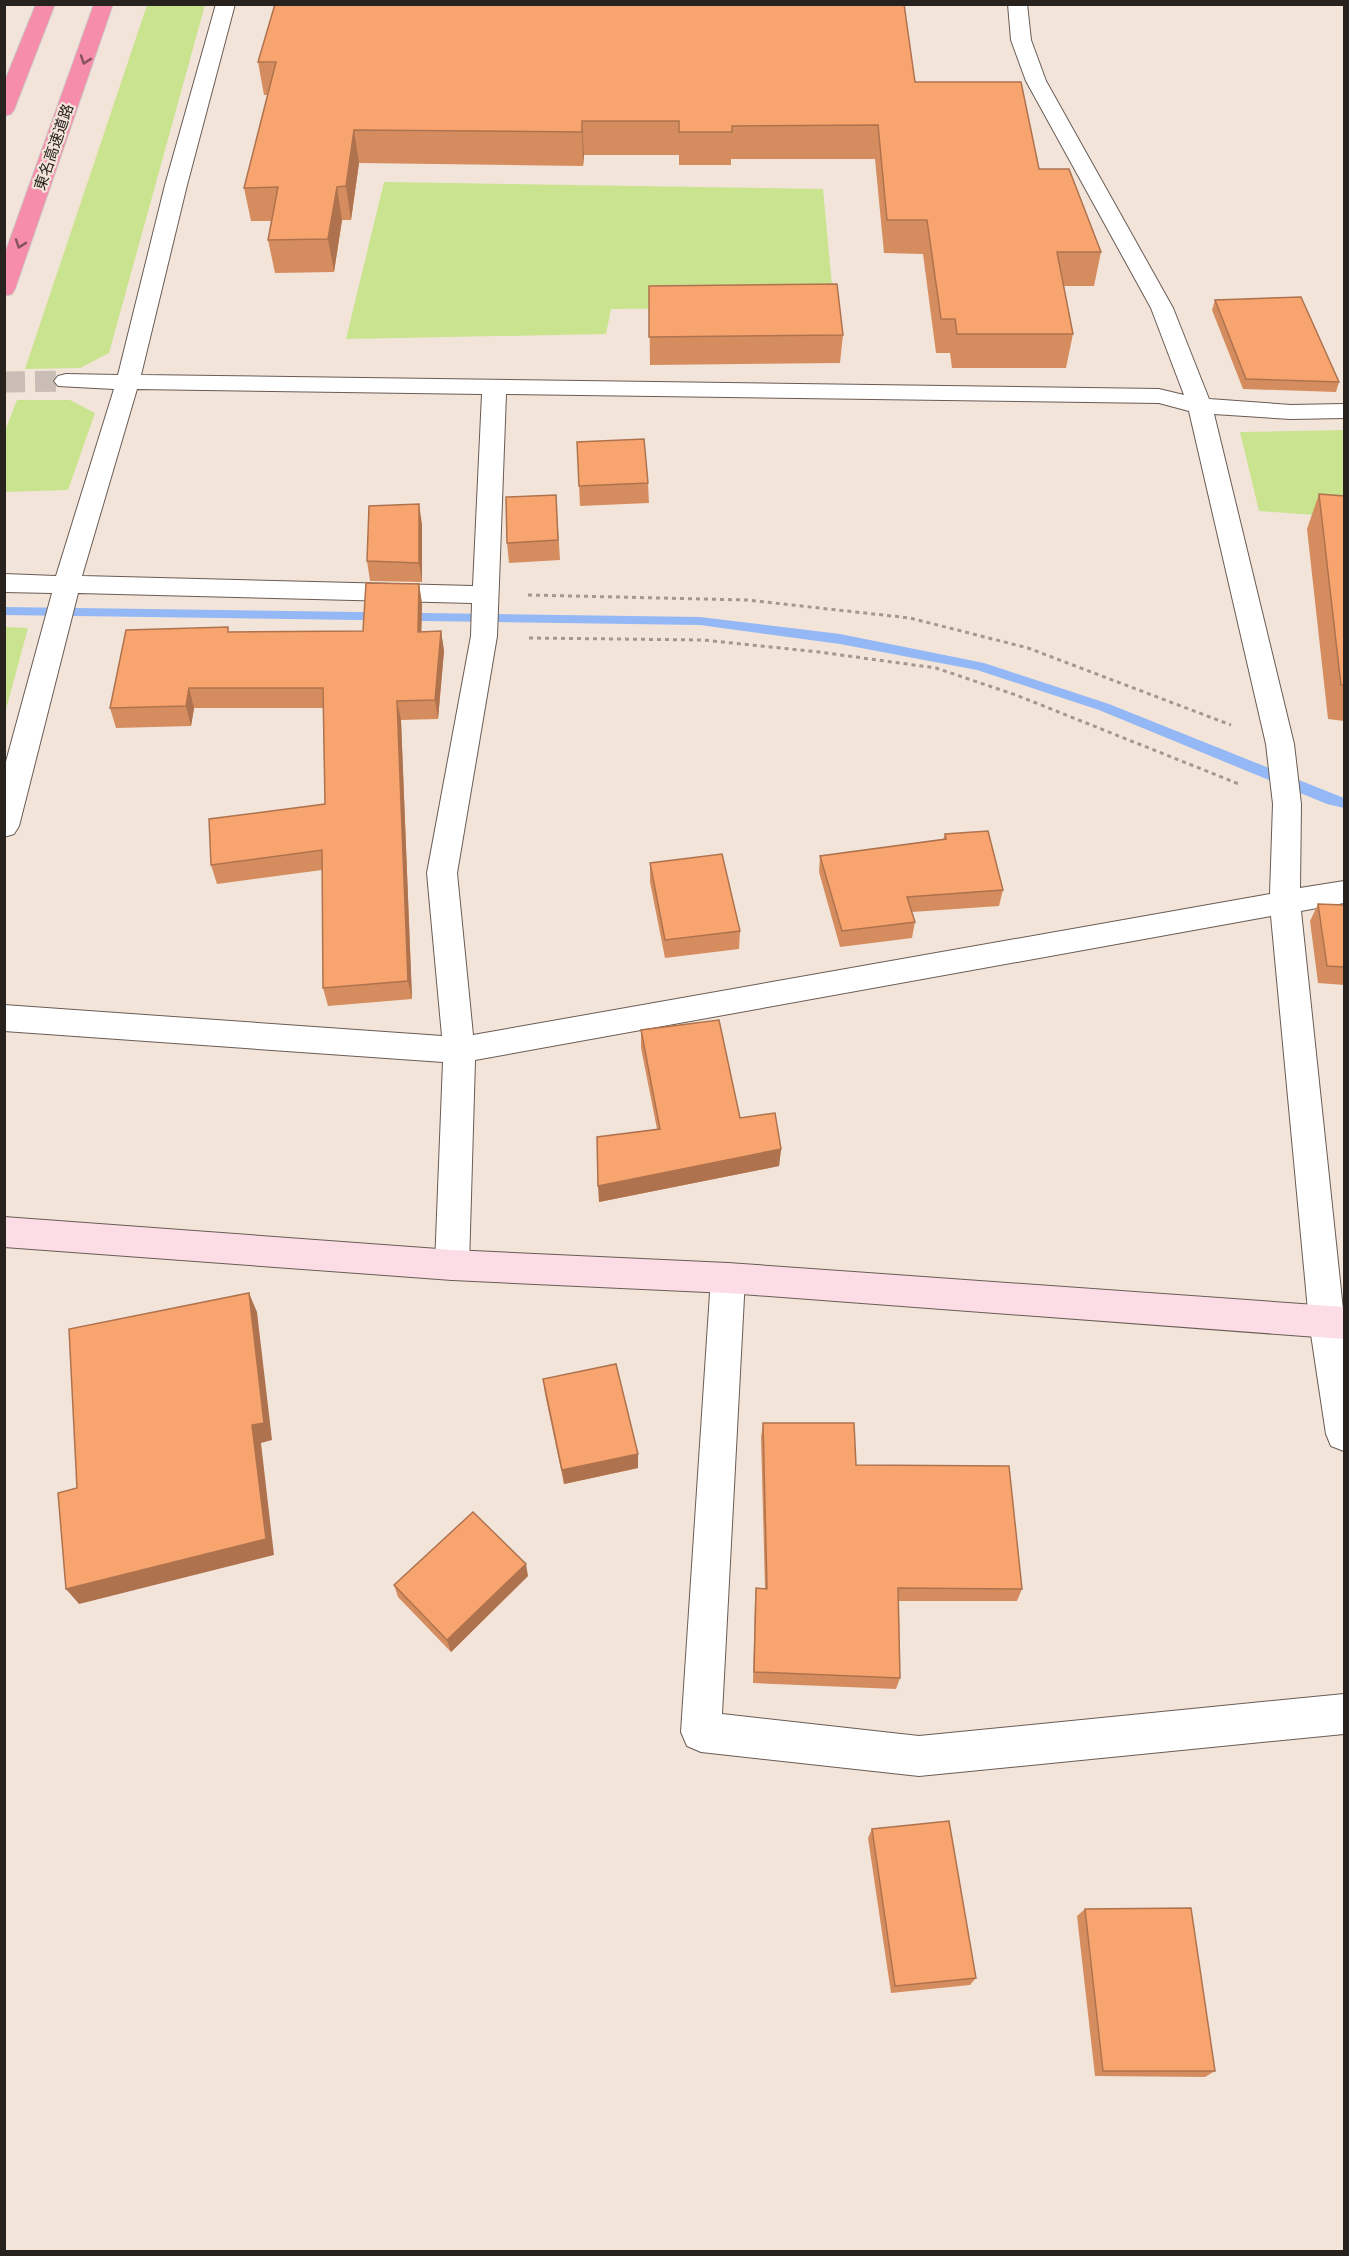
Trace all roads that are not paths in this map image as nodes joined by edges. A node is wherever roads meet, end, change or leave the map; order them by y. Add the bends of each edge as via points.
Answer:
1 (46, 4) edge
2 (104, 4) edge
3 (226, 4) edge
4 (1017, 4) edge
5 (4, 110) edge
6 (4, 289) edge
7 (66, 381) tunnel mouth
8 (128, 381) junction
9 (494, 388) junction
10 (1200, 406) junction
11 (1344, 411) edge
12 (4, 583) edge
13 (66, 588) junction
14 (486, 596) junction
15 (4, 826) edge
16 (1344, 892) edge
17 (1285, 902) junction
18 (4, 1018) edge
19 (459, 1050) junction
20 (4, 1232) edge
21 (452, 1265) junction
22 (728, 1278) junction
23 (1336, 1322) edge
24 (1344, 1434) edge
25 (1344, 1714) edge

1 - 5 highway
2 -> 6 highway, 東名高速道路
3 - 8 street
4 - 10 street via 1021,40 1036,81 1162,308
7 - 8 street
8 - 9 street
8 - 13 street
9 - 10 street via 1159,396
9 - 14 street
10 - 11 street
10 - 17 street via 1280,749 1286,802
12 - 13 street
13 - 14 street
13 - 15 street
14 - 19 street via 484,637 442,873
16 - 17 street
17 - 19 street
17 - 23 street
18 - 19 street
19 - 21 street
20 - 21 street
21 - 22 street
22 - 23 street
22 - 25 street via 701,1732 919,1756
23 - 24 street

